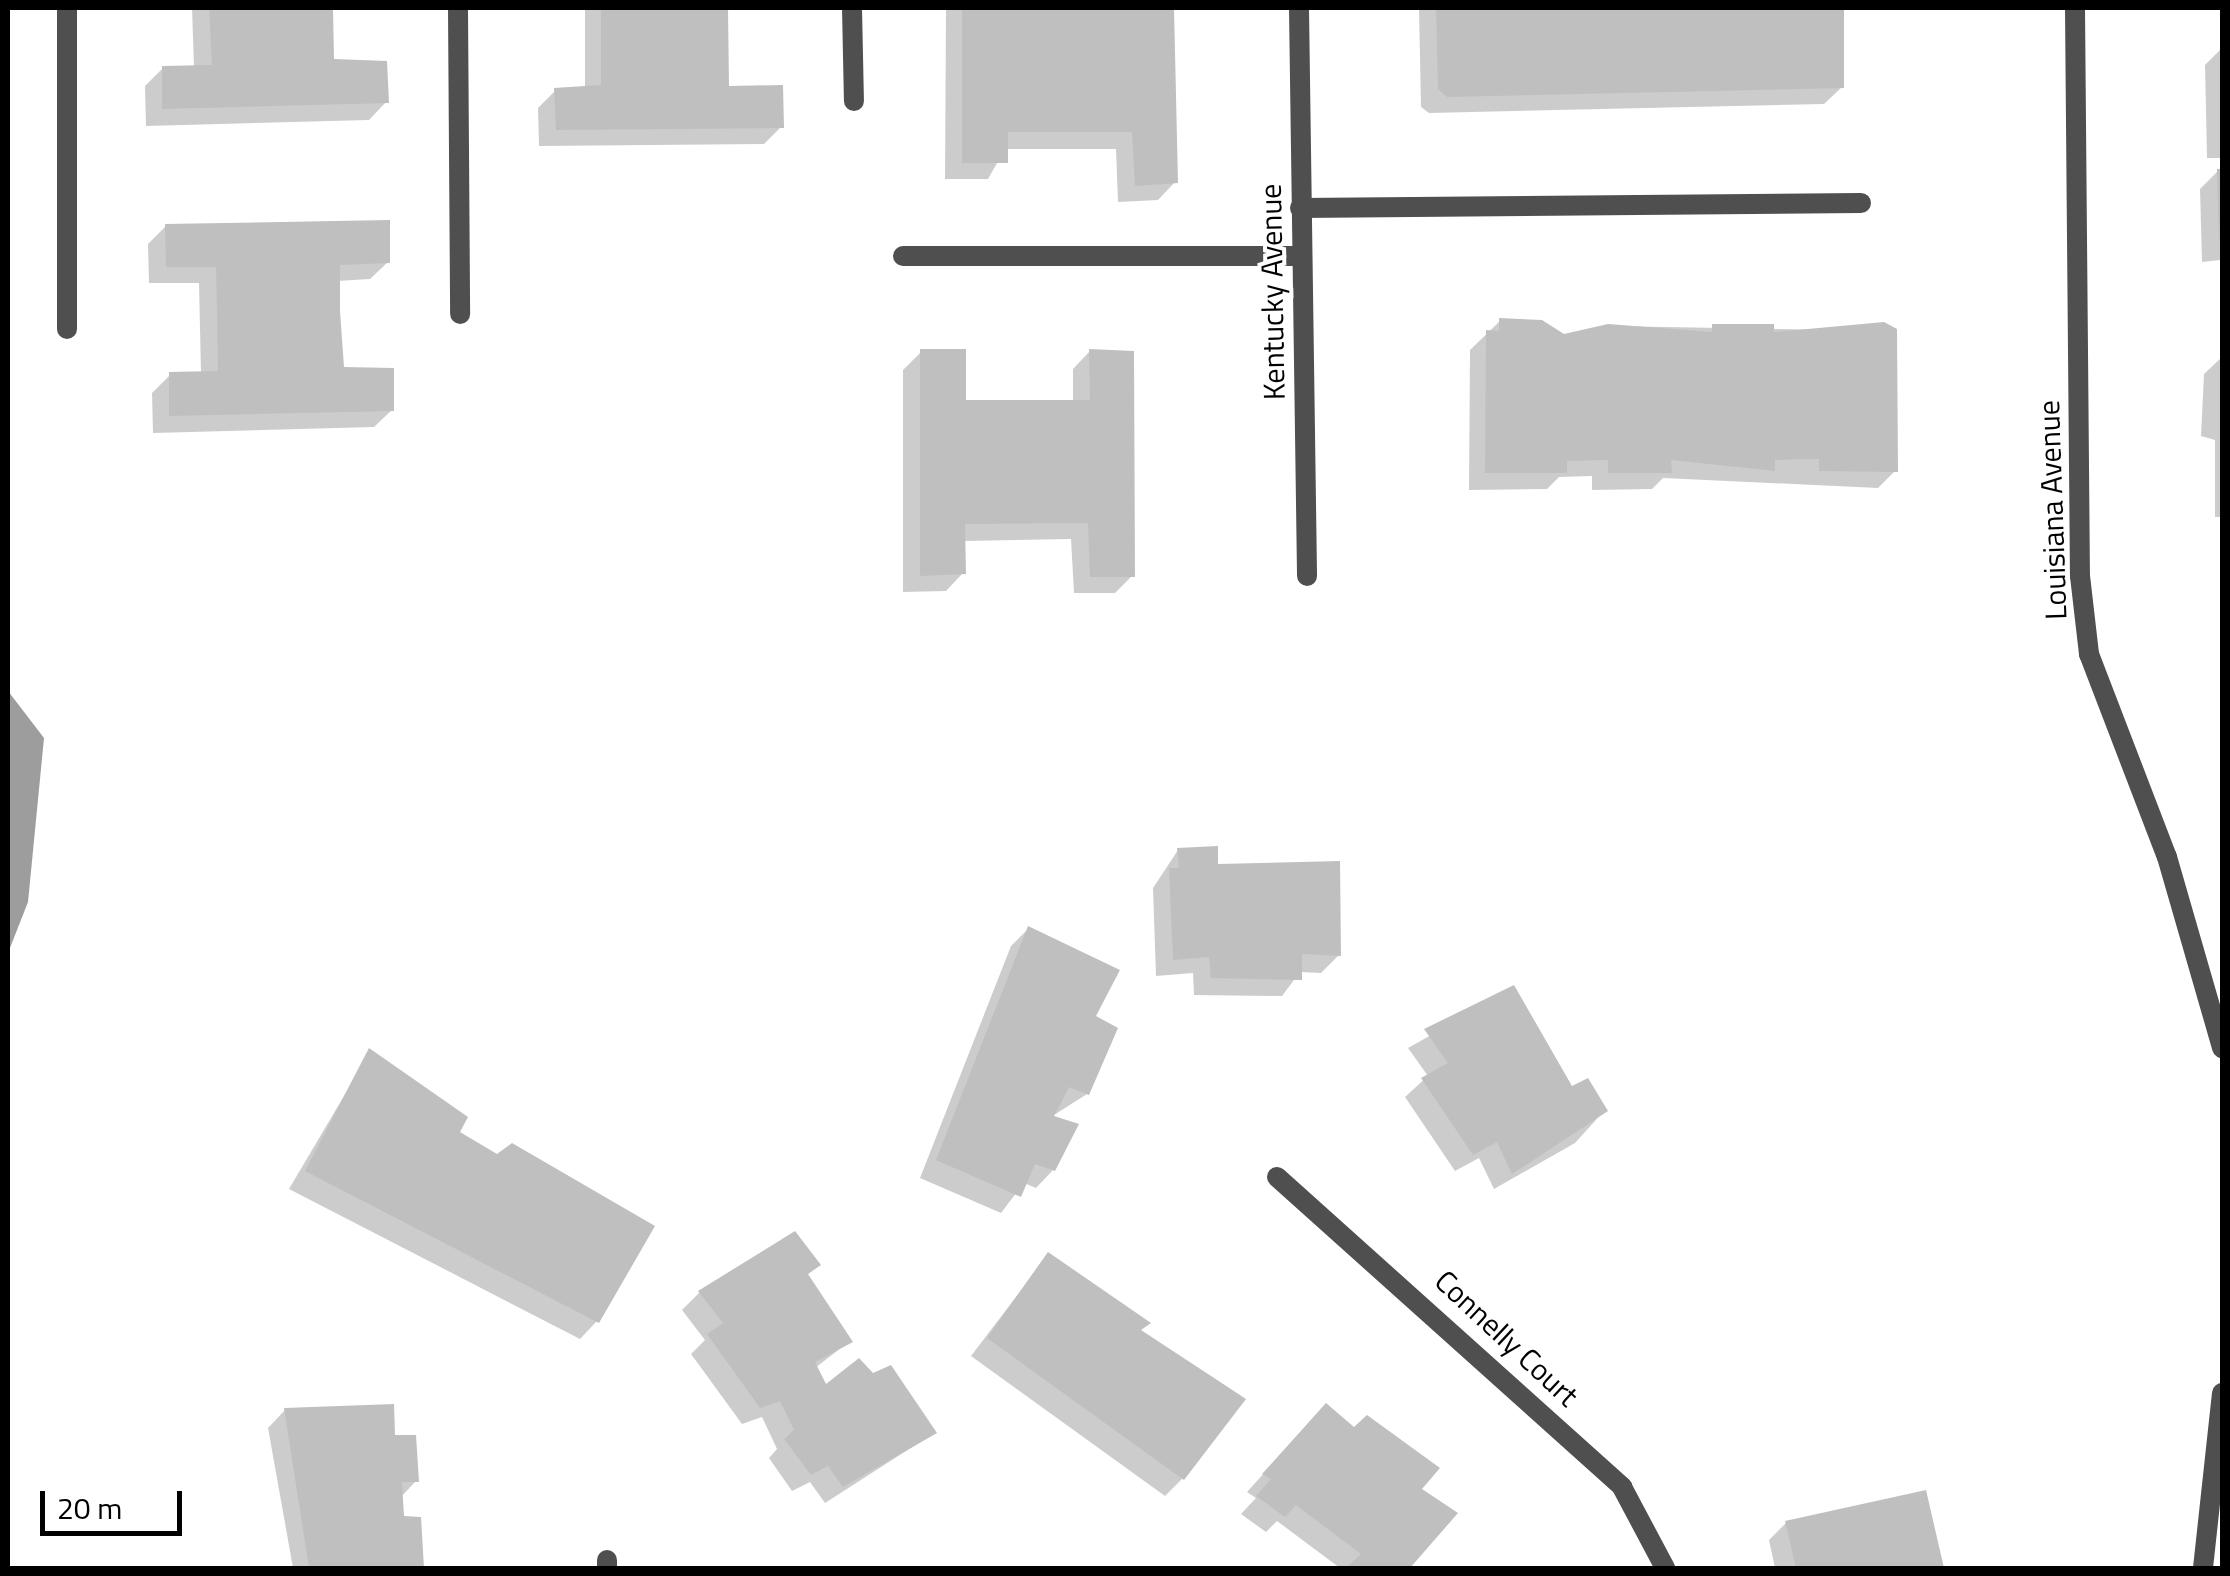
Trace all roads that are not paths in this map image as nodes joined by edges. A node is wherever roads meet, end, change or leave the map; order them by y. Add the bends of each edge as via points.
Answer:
1 (67, 8) edge
2 (458, 8) edge
3 (852, 8) edge
4 (1298, 8) edge
5 (2075, 8) edge
6 (854, 101) dead end
7 (1861, 203) dead end
8 (1300, 208) junction
9 (903, 256) dead end
10 (1302, 256) junction
11 (460, 314) dead end
12 (67, 329) dead end
13 (1308, 576) dead end
14 (2222, 1048) edge
15 (1277, 1177) dead end
16 (2222, 1392) edge
17 (1665, 1568) edge
18 (2202, 1568) edge

1 - 12 street
2 - 11 street
3 - 6 street
4 - 8 street, Kentucky Avenue
5 - 14 street, Louisiana Avenue via 2080,576 2089,654 2167,858
7 - 8 street
8 - 10 street, Kentucky Avenue
9 - 10 street
10 - 13 street, Kentucky Avenue
15 - 17 street, Connelly Court via 1622,1487
16 - 18 street

